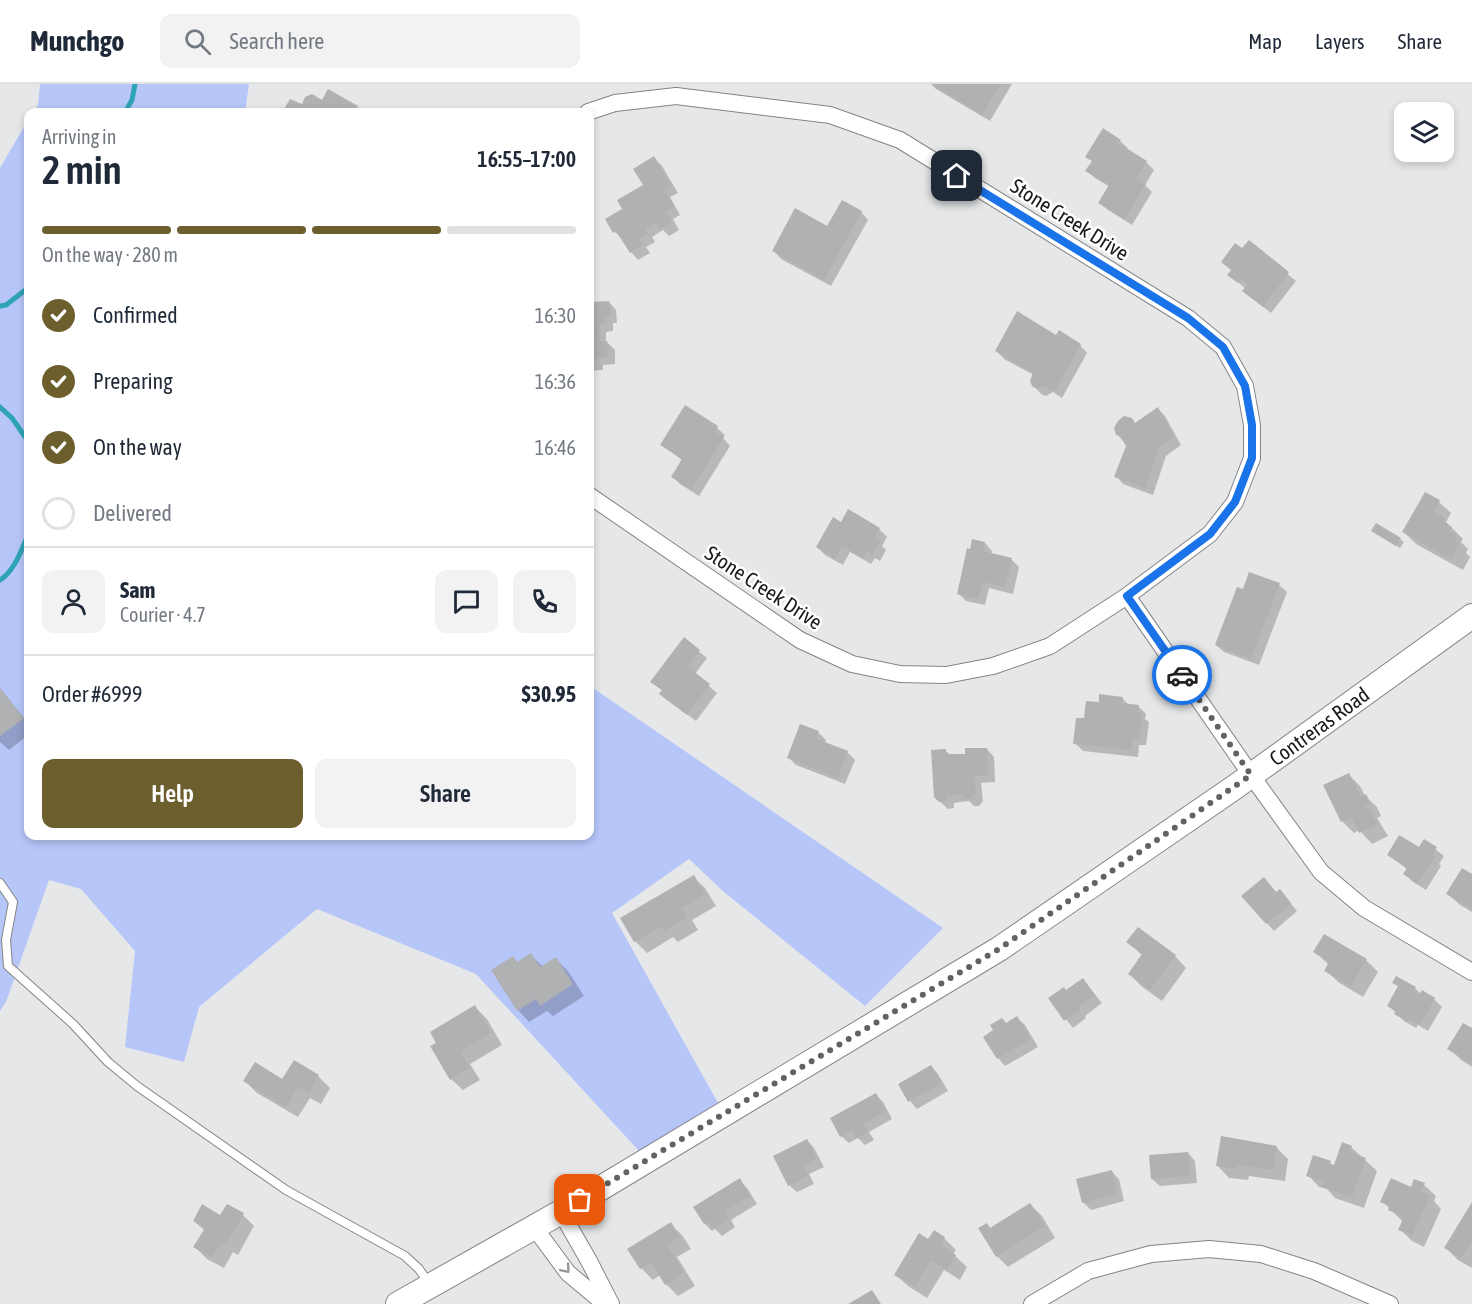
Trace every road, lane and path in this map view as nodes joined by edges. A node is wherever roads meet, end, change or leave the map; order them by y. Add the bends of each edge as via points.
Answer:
1 (594, 110) edge
2 (594, 499) edge
3 (1127, 596) junction
4 (1472, 616) edge
5 (1251, 775) junction
6 (0, 883) edge
7 (1472, 972) edge
8 (561, 1212) junction
9 (534, 1227) junction
10 (430, 1285) junction
11 (398, 1304) edge
12 (605, 1304) edge
13 (611, 1304) edge
14 (1032, 1304) edge
15 (1390, 1304) edge

1 - 3 street, Stone Creek Drive via 615,103 676,96 830,115 900,140 1188,318 1223,347 1245,386 1252,425 1252,458 1235,502 1210,534
2 - 3 street, Stone Creek Drive via 800,640 852,664 900,674 946,675 993,666 1050,646
3 - 5 street
4 - 5 street, Contreras Road
5 - 7 street via 1322,872 1364,908
5 - 8 street, Contreras Road via 999,949
6 - 10 lane via 13,902 6,940 8,966 66,1017 108,1062 286,1190 405,1256
8 - 9 street, Contreras Road
8 - 13 street
9 - 10 street, Contreras Road
9 -> 12 street via 567,1273
10 - 11 street, Contreras Road
14 - 15 street via 1088,1271 1151,1254 1209,1249 1261,1254 1314,1271

